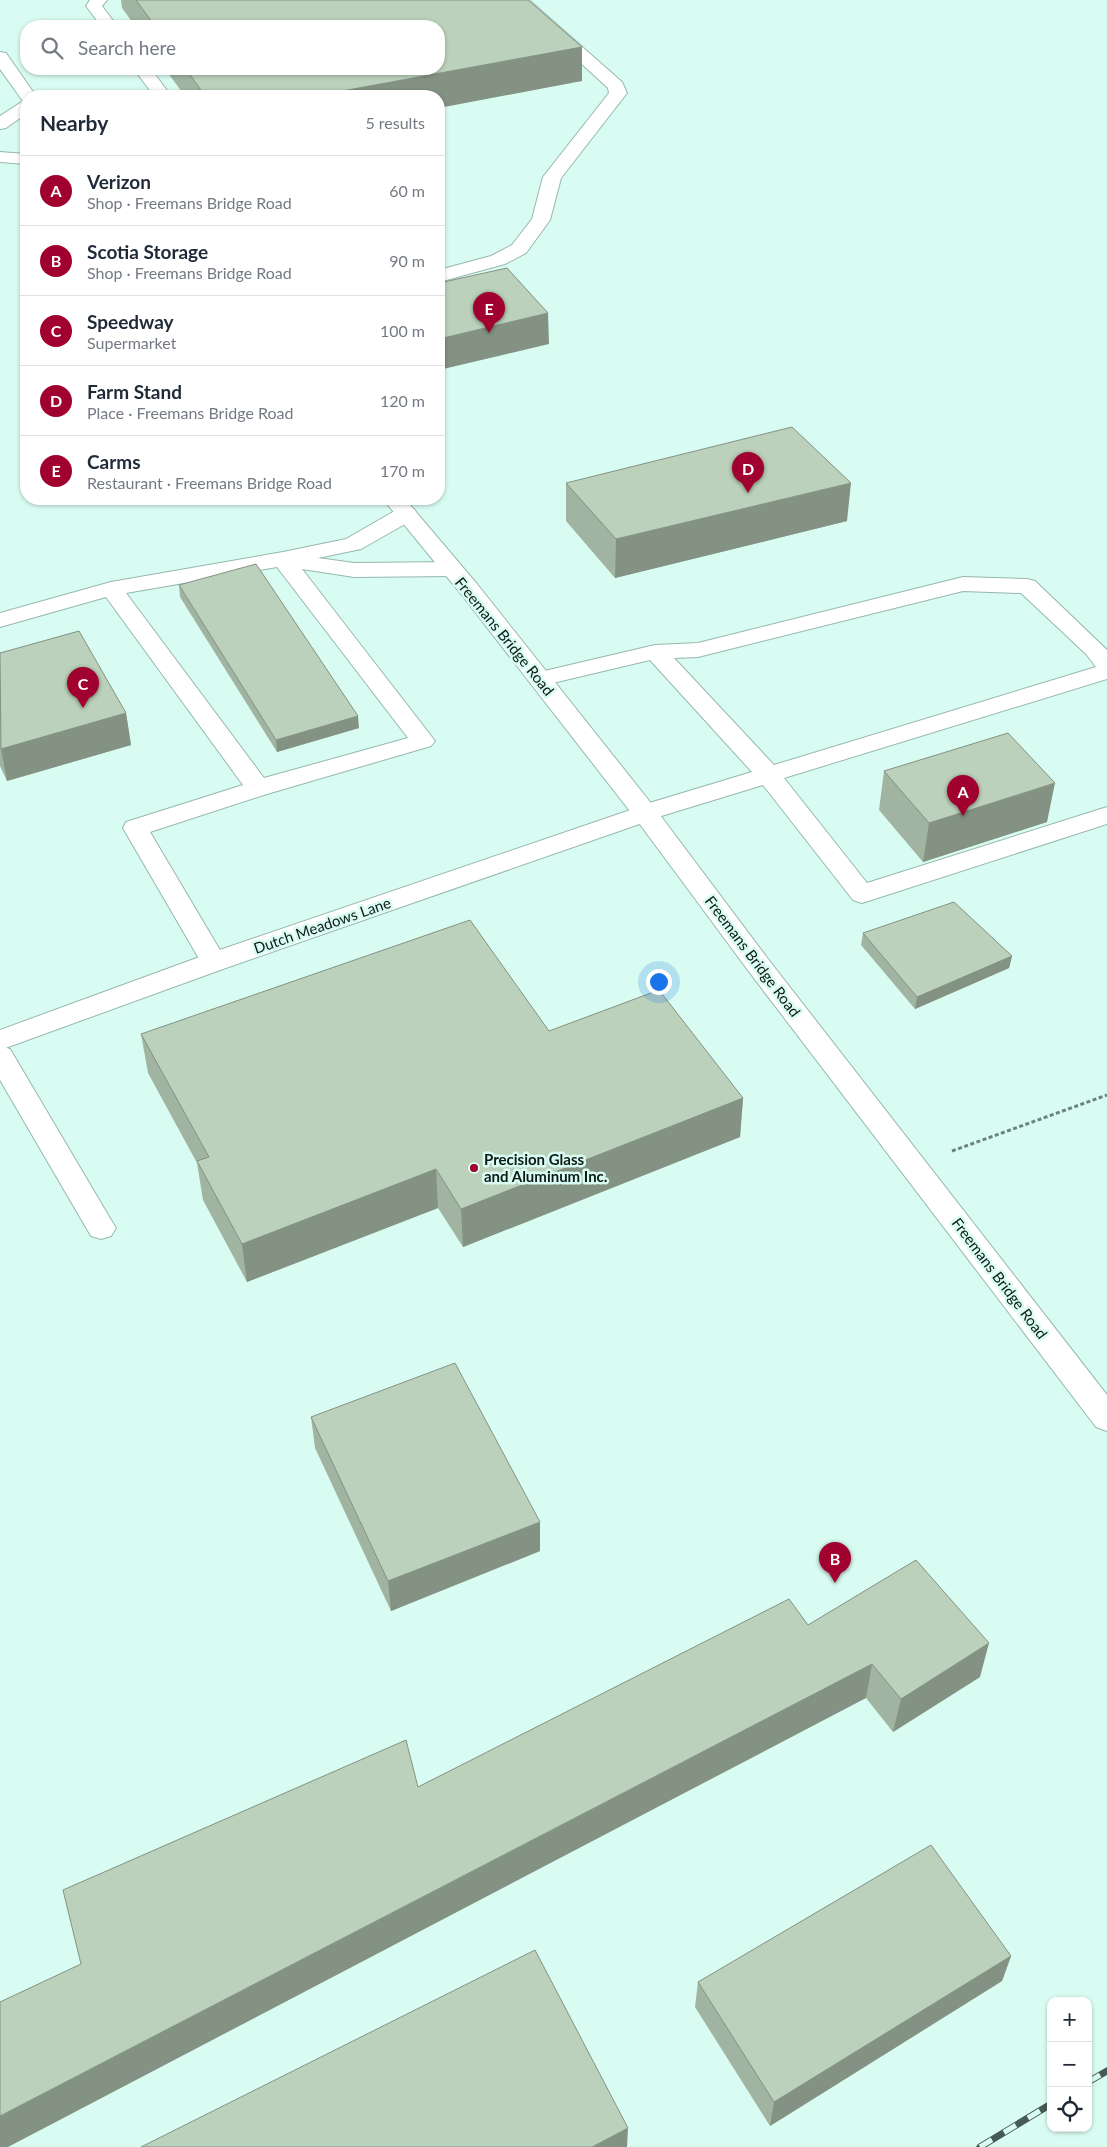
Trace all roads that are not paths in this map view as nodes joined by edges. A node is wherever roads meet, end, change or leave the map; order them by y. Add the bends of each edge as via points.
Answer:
1 (98, 0) edge
2 (520, 0) edge
3 (104, 20) edge
4 (0, 57) edge
5 (147, 75) edge
6 (24, 90) edge
7 (158, 90) edge
8 (20, 112) edge
9 (0, 124) edge
10 (0, 157) edge
11 (20, 159) edge
12 (445, 274) edge
13 (400, 506) edge
14 (283, 559) junction
15 (452, 569) junction
16 (111, 589) junction
17 (0, 620) edge
18 (843, 629) dead end
19 (787, 646) dead end
20 (698, 650) junction
21 (655, 652) junction
22 (1101, 657) edge
23 (1107, 671) edge
24 (540, 679) junction
25 (768, 774) junction
26 (258, 788) junction
27 (645, 813) junction
28 (1107, 815) edge
29 (214, 962) junction
30 (0, 1040) edge
31 (0, 1056) edge
32 (101, 1228) dead end
33 (1107, 1418) edge

1 - 3 main road via 94,6
2 - 12 main road via 616,86 618,93 552,177 541,220 519,249 498,260
4 - 6 main road
5 - 7 main road
8 - 9 main road
10 - 11 main road
13 - 14 main road via 353,544
13 - 15 main road, Freemans Bridge Road
14 - 15 main road via 354,570
14 - 16 main road
14 - 26 main road via 424,741
15 - 24 main road, Freemans Bridge Road
16 - 17 main road
16 - 26 main road
18 - 22 main road via 965,596 1017,602 1068,646
19 - 20 main road via 726,662
20 - 21 main road
20 - 22 main road via 963,584 1027,586
21 - 24 main road
21 - 25 main road
23 - 25 main road, Dutch Meadows Lane
24 - 27 main road, Freemans Bridge Road
25 - 27 main road, Dutch Meadows Lane
25 - 28 main road via 862,894
26 - 29 main road via 135,828
27 - 29 main road, Dutch Meadows Lane
27 - 33 main road, Freemans Bridge Road
29 - 30 main road, Dutch Meadows Lane
31 - 32 main road

